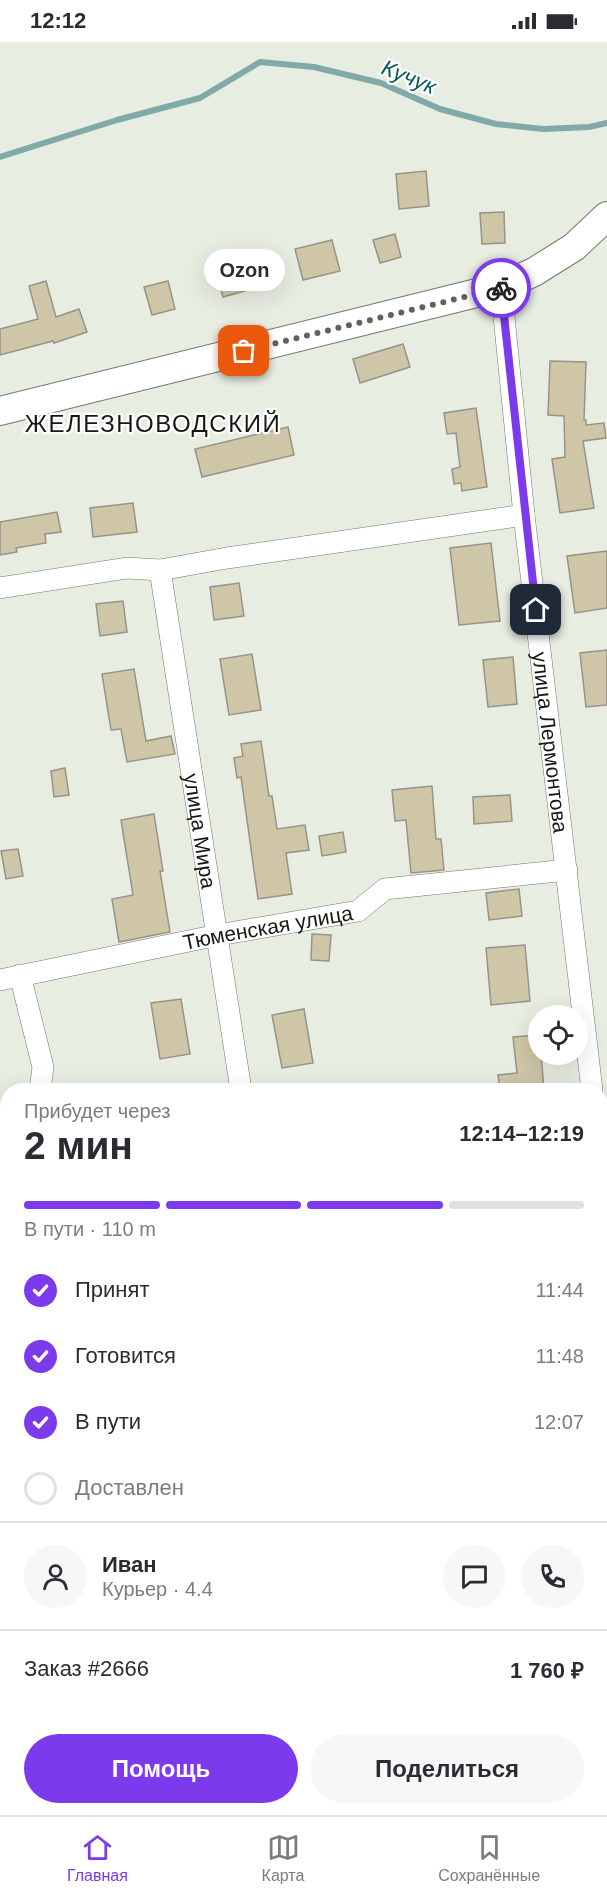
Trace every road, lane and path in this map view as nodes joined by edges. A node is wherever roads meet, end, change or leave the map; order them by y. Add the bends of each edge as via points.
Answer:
1 (607, 216) edge
2 (501, 287) junction
3 (0, 411) edge
4 (524, 515) junction
5 (160, 570) junction
6 (0, 588) edge
7 (567, 870) junction
8 (218, 935) junction
9 (10, 977) edge
10 (41, 1083) edge
11 (240, 1083) edge
12 (591, 1083) edge

1 - 2 street via 574,247
2 - 3 street
2 - 4 street, улица Лермонтова
4 - 5 street
4 - 7 street, улица Лермонтова
5 - 6 street via 127,568
5 - 8 street, улица Мира
7 - 8 street, Тюменская улица via 385,889 358,911
7 - 12 street, улица Лермонтова
8 - 9 street, Тюменская улица
8 - 11 street, улица Мира
9 - 10 street via 43,1067

